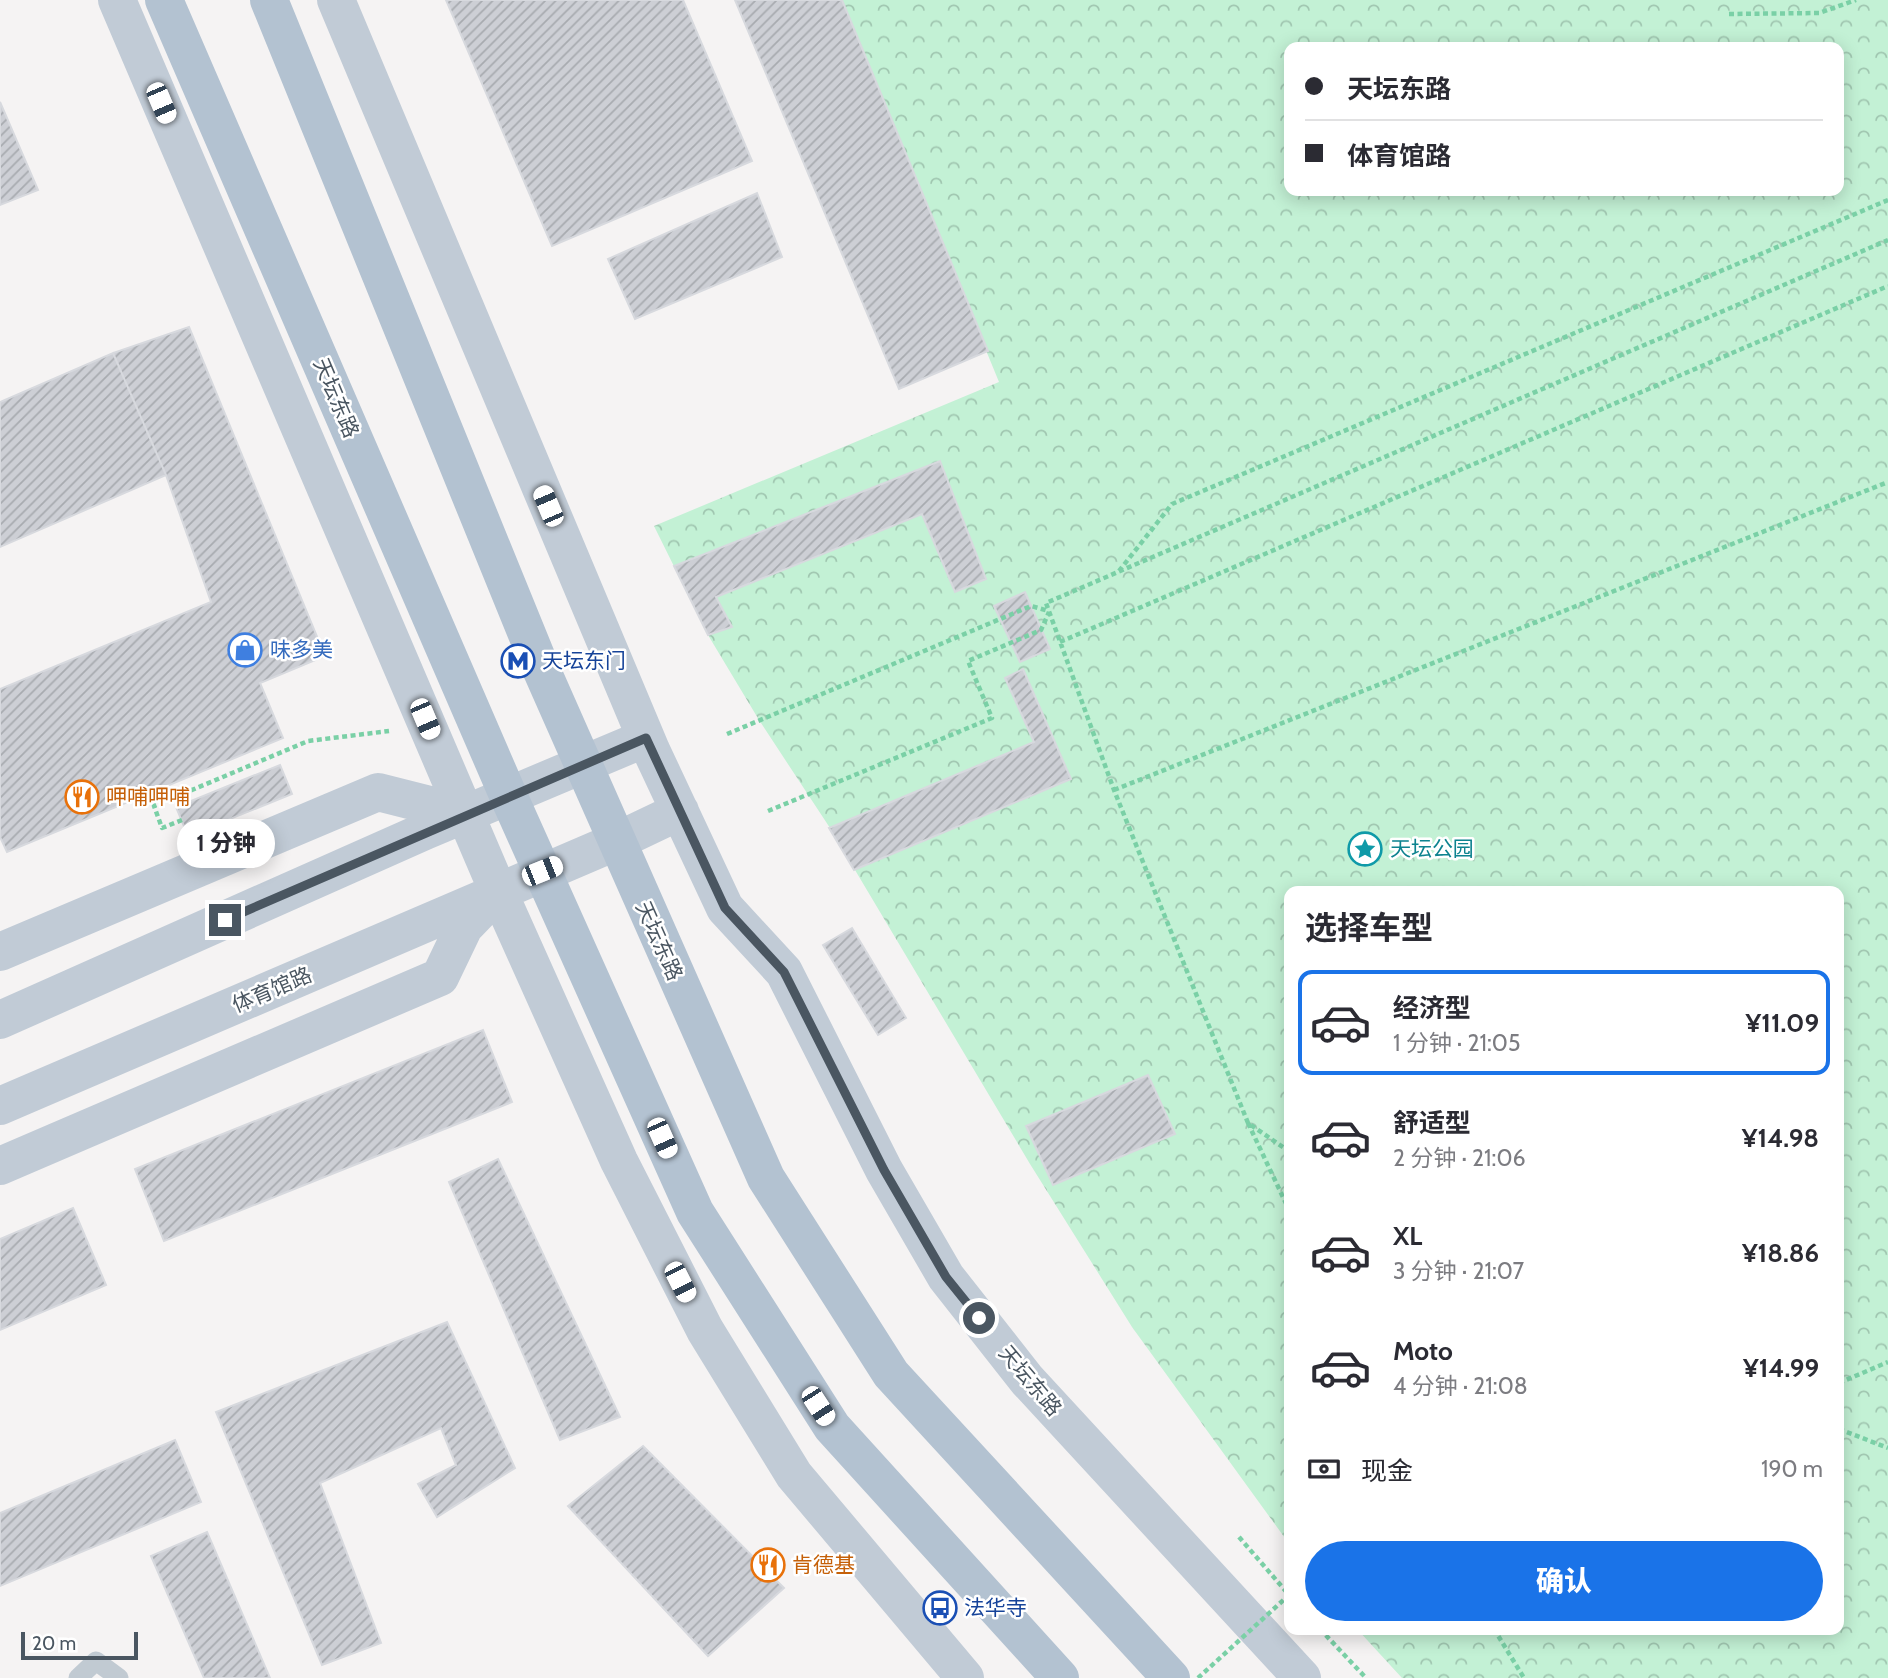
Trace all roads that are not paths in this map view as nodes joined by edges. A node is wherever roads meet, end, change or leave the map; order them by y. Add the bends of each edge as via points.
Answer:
1 (117, 0) edge
2 (164, 0) edge
3 (269, 0) edge
4 (335, 0) edge
5 (646, 738) junction
6 (583, 765) junction
7 (508, 796) junction
8 (680, 811) junction
9 (465, 814) junction
10 (615, 842) junction
11 (542, 871) junction
12 (498, 891) junction
13 (0, 952) edge
14 (0, 1020) edge
15 (0, 1106) edge
16 (0, 1166) edge
17 (78, 1678) edge
18 (119, 1678) edge
19 (965, 1678) edge
20 (1060, 1678) edge
21 (1171, 1678) edge
22 (1302, 1678) edge

1 - 9 street
2 - 7 main road, 天坛东路
3 - 6 main road, 天坛东路
4 - 5 street, 天坛东路
5 - 6 street
5 - 8 street, 天坛东路
6 - 7 street
6 - 10 main road, 天坛东路
7 - 9 street
7 - 11 main road, 天坛东路
8 - 10 street, 体育馆路
8 - 22 street, 天坛东路 via 725,908 784,972 884,1170 946,1277 1027,1380
9 - 12 street
9 - 13 street via 378,792
9 - 14 street
10 - 11 street, 体育馆路
10 - 21 main road, 天坛东路 via 766,1178 891,1374
11 - 12 street, 体育馆路
11 - 20 main road, 天坛东路 via 695,1212 825,1416
12 - 15 street, 体育馆路
12 - 16 street via 464,927 440,977
12 - 19 street via 619,1161 705,1330 794,1475
17 - 18 lane via 96,1661

